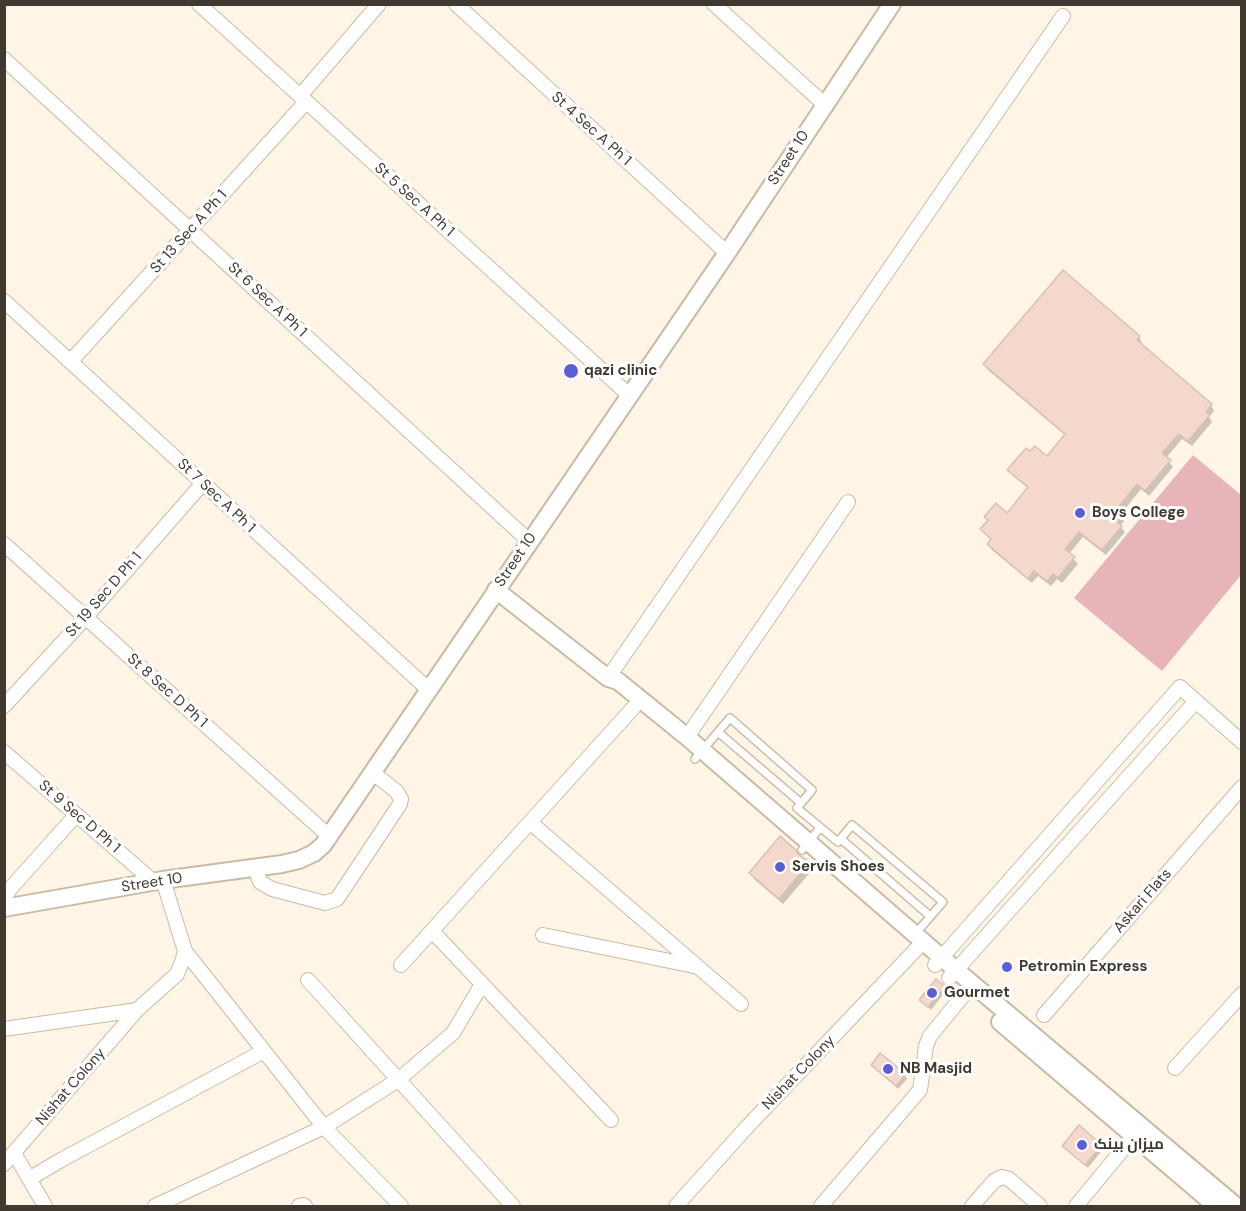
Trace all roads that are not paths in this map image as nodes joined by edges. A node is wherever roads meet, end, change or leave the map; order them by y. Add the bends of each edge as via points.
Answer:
1 (199, 4) edge
2 (379, 4) edge
3 (456, 4) edge
4 (714, 4) edge
5 (892, 4) edge
6 (1063, 16) dead end
7 (4, 60) edge
8 (303, 99) junction
9 (825, 105) junction
10 (191, 230) junction
11 (727, 253) junction
12 (4, 302) edge
13 (71, 361) junction
14 (629, 395) junction
15 (202, 483) junction
16 (848, 502) dead end
17 (529, 541) junction
18 (4, 544) edge
19 (496, 590) junction
20 (85, 618) junction
21 (608, 678) junction
22 (429, 690) junction
23 (1196, 701) junction
24 (4, 706) edge
25 (634, 707) junction
26 (718, 732) junction
27 (687, 737) junction
28 (1242, 742) edge
29 (4, 752) edge
30 (699, 755) junction
31 (373, 773) junction
32 (1242, 787) edge
33 (801, 803) junction
34 (76, 815) junction
35 (1063, 819) junction
36 (531, 823) junction
37 (820, 828) junction
38 (1079, 832) junction
39 (330, 837) junction
40 (841, 839) junction
41 (805, 846) junction
42 (255, 868) junction
43 (158, 881) junction
44 (4, 898) edge
45 (4, 908) edge
46 (930, 916) junction
47 (432, 931) junction
48 (543, 935) dead end
49 (919, 941) junction
50 (185, 951) junction
51 (938, 961) junction
52 (401, 965) dead end
53 (696, 966) junction
54 (953, 974) junction
55 (308, 980) dead end
56 (482, 984) junction
57 (966, 992) junction
58 (1242, 994) edge
59 (741, 1004) dead end
60 (137, 1010) junction
61 (1044, 1015) dead end
62 (4, 1029) edge
63 (264, 1051) junction
64 (1175, 1068) dead end
65 (398, 1080) junction
66 (611, 1120) dead end
67 (324, 1127) junction
68 (1133, 1137) junction
69 (9, 1158) edge
70 (29, 1179) junction
71 (1207, 1204) edge
72 (45, 1206) edge
73 (155, 1206) edge
74 (299, 1206) edge
75 (305, 1206) edge
76 (401, 1206) edge
77 (513, 1206) edge
78 (676, 1206) edge
79 (821, 1206) edge
80 (972, 1206) edge
81 (1040, 1206) edge
82 (1076, 1206) edge
83 (1236, 1206) edge

1 - 8 street, St 5 Sec A Ph 1
2 - 8 street, St 13 Sec A Ph 1
3 - 11 street, St 4 Sec A Ph 1
4 - 9 street
5 - 9 street, Street 10
6 - 21 street
7 - 10 street, St 6 Sec A Ph 1
8 - 10 street, St 13 Sec A Ph 1
8 - 14 street, St 5 Sec A Ph 1
9 - 11 street, Street 10
10 - 13 street, St 13 Sec A Ph 1
10 - 17 street, St 6 Sec A Ph 1
11 - 14 street, Street 10
12 - 13 street, St 7 Sec A Ph 1
13 - 15 street, St 7 Sec A Ph 1
14 - 17 street, Street 10
15 - 20 street, St 19 Sec D Ph 1
15 - 22 street, St 7 Sec A Ph 1
16 - 27 street
17 - 19 street, Street 10
18 - 20 street, St 8 Sec D Ph 1
19 - 21 street
19 - 22 street, Street 10
20 - 24 street, St 19 Sec D Ph 1
20 - 39 street, St 8 Sec D Ph 1
21 - 25 street via 612,688
21 - 27 street via 618,681
22 - 31 street, Street 10
23 - 28 street
23 - 35 street via 1180,687
23 - 38 street
25 - 30 street
25 - 36 street
26 - 30 lane
26 - 33 lane
26 - 33 lane via 729,718 738,725 812,790
27 - 30 street
29 - 34 street, St 9 Sec D Ph 1
30 - 41 street
31 - 39 street, Street 10
31 - 42 street via 396,791 400,804 337,899 325,903 272,889 260,882
32 - 61 street, Askari Flats
33 - 37 lane via 797,808
34 - 43 street, St 9 Sec D Ph 1
34 - 44 street
35 - 38 street
35 - 51 street
36 - 47 street
36 - 53 street
37 - 40 lane via 838,842
37 - 41 lane
38 - 54 street
39 - 42 street, Street 10 via 314,853 299,860
40 - 46 lane
40 - 46 lane via 852,825 943,902
41 - 49 street
42 - 43 street, Street 10
43 - 45 street, Street 10
43 - 50 street
46 - 49 lane
47 - 52 street
47 - 56 street
48 - 53 street
49 - 51 street
49 - 78 street, Nishat Colony
50 - 60 street, Nishat Colony via 177,974
50 - 63 street
51 - 54 street
53 - 59 street
54 - 57 street
54 - 83 street
55 - 65 street
56 - 65 street via 453,1033
56 - 66 street
57 - 68 street
57 - 79 street via 930,1036 920,1090
58 - 64 street
60 - 62 street
60 - 69 street, Nishat Colony
63 - 67 street
63 - 70 street
65 - 67 street
65 - 77 street
67 - 73 street
67 - 76 street
68 - 71 street
68 - 82 street
69 - 70 street
70 - 72 street
74 - 75 street
80 - 81 street via 1002,1177

